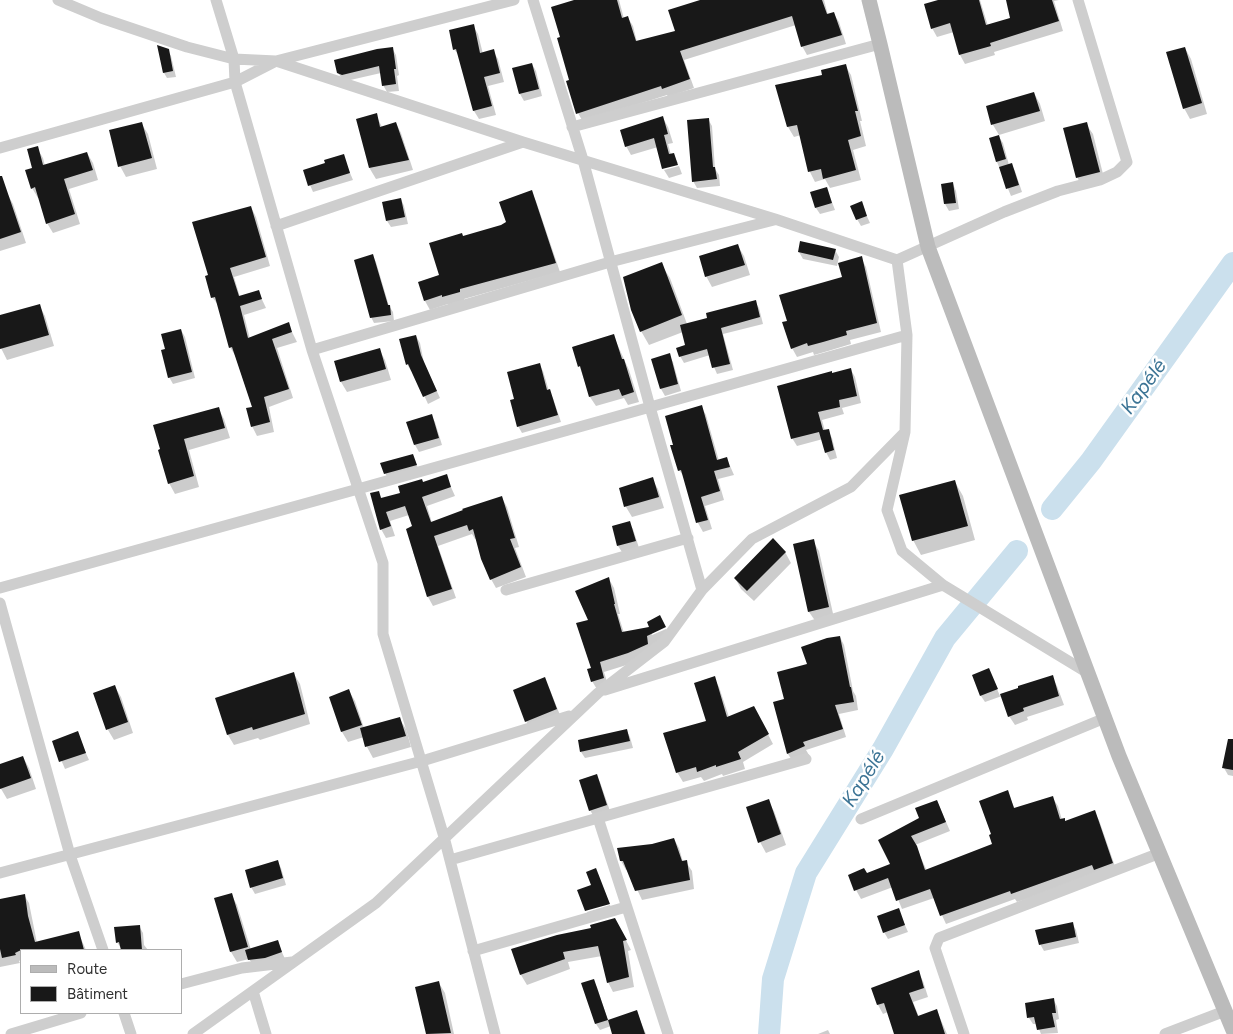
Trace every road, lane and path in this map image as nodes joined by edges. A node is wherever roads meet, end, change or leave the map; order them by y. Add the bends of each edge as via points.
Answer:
1 (58, 0) edge
2 (216, 0) edge
3 (514, 0) edge
4 (533, 0) edge
5 (869, 0) edge
6 (1078, 0) edge
7 (880, 44) junction
8 (234, 59) junction
9 (276, 61) junction
10 (234, 82) junction
11 (572, 127) junction
12 (523, 142) junction
13 (0, 148) edge
14 (583, 160) junction
15 (775, 220) junction
16 (276, 226) junction
17 (928, 247) junction
18 (897, 260) junction
19 (610, 262) junction
20 (907, 335) junction
21 (312, 350) junction
22 (650, 407) junction
23 (905, 432) junction
24 (358, 489) junction
25 (688, 538) junction
26 (943, 585) junction
27 (0, 588) edge
28 (506, 590) dead end
29 (702, 590) junction
30 (0, 603) edge
31 (2, 616) edge
32 (1088, 673) junction
33 (598, 693) junction
34 (573, 715) junction
35 (1105, 718) junction
36 (806, 759) dead end
37 (422, 761) junction
38 (598, 818) junction
39 (861, 819) dead end
40 (444, 837) junction
41 (1160, 853) junction
42 (70, 855) junction
43 (450, 860) junction
44 (0, 873) edge
45 (626, 907) junction
46 (103, 949) edge
47 (473, 951) junction
48 (293, 962) junction
49 (182, 984) edge
50 (253, 990) junction
51 (1225, 1011) junction
52 (78, 1014) edge
53 (124, 1014) edge
54 (1233, 1030) edge
55 (11, 1034) edge
56 (132, 1034) edge
57 (193, 1034) edge
58 (266, 1034) edge
59 (496, 1034) edge
60 (668, 1034) edge
61 (964, 1034) edge
62 (1165, 1034) edge

1 - 8 street via 187,48
2 - 8 street
3 - 9 street
4 - 11 street
5 - 7 street
6 - 17 street via 1127,162 1117,172 1100,180 1049,194
7 - 11 street
7 - 17 street
8 - 9 street
8 - 10 street
9 - 10 street
9 - 12 street
10 - 13 street
10 - 16 street
11 - 14 street
12 - 14 street
12 - 16 street
14 - 15 street
14 - 19 street
15 - 18 street
15 - 19 street
16 - 21 street
17 - 18 street
17 - 32 street
18 - 20 street
19 - 21 street
19 - 22 street
20 - 22 street
20 - 23 street
21 - 24 street
22 - 24 street
22 - 25 street
23 - 26 street via 887,510 902,551
23 - 29 street via 851,487 752,539
24 - 27 street
24 - 37 street via 383,563 383,634
25 - 28 street
25 - 29 street
26 - 32 street
26 - 33 street
29 - 33 street via 664,642
30 - 31 street
31 - 42 street
32 - 35 street
33 - 34 street
34 - 37 street
34 - 40 street
35 - 39 street
35 - 41 street
36 - 38 street
37 - 40 street
37 - 42 street
38 - 43 street
38 - 45 street
40 - 43 street
40 - 48 street via 376,903
41 - 51 street
41 - 61 street via 939,938 935,948
42 - 44 street
42 - 46 street
43 - 47 street
45 - 47 street
45 - 60 street
47 - 59 street
48 - 49 street via 242,968
48 - 50 street
50 - 57 street
50 - 58 street
51 - 54 street
51 - 62 street
52 - 55 street
53 - 56 street

